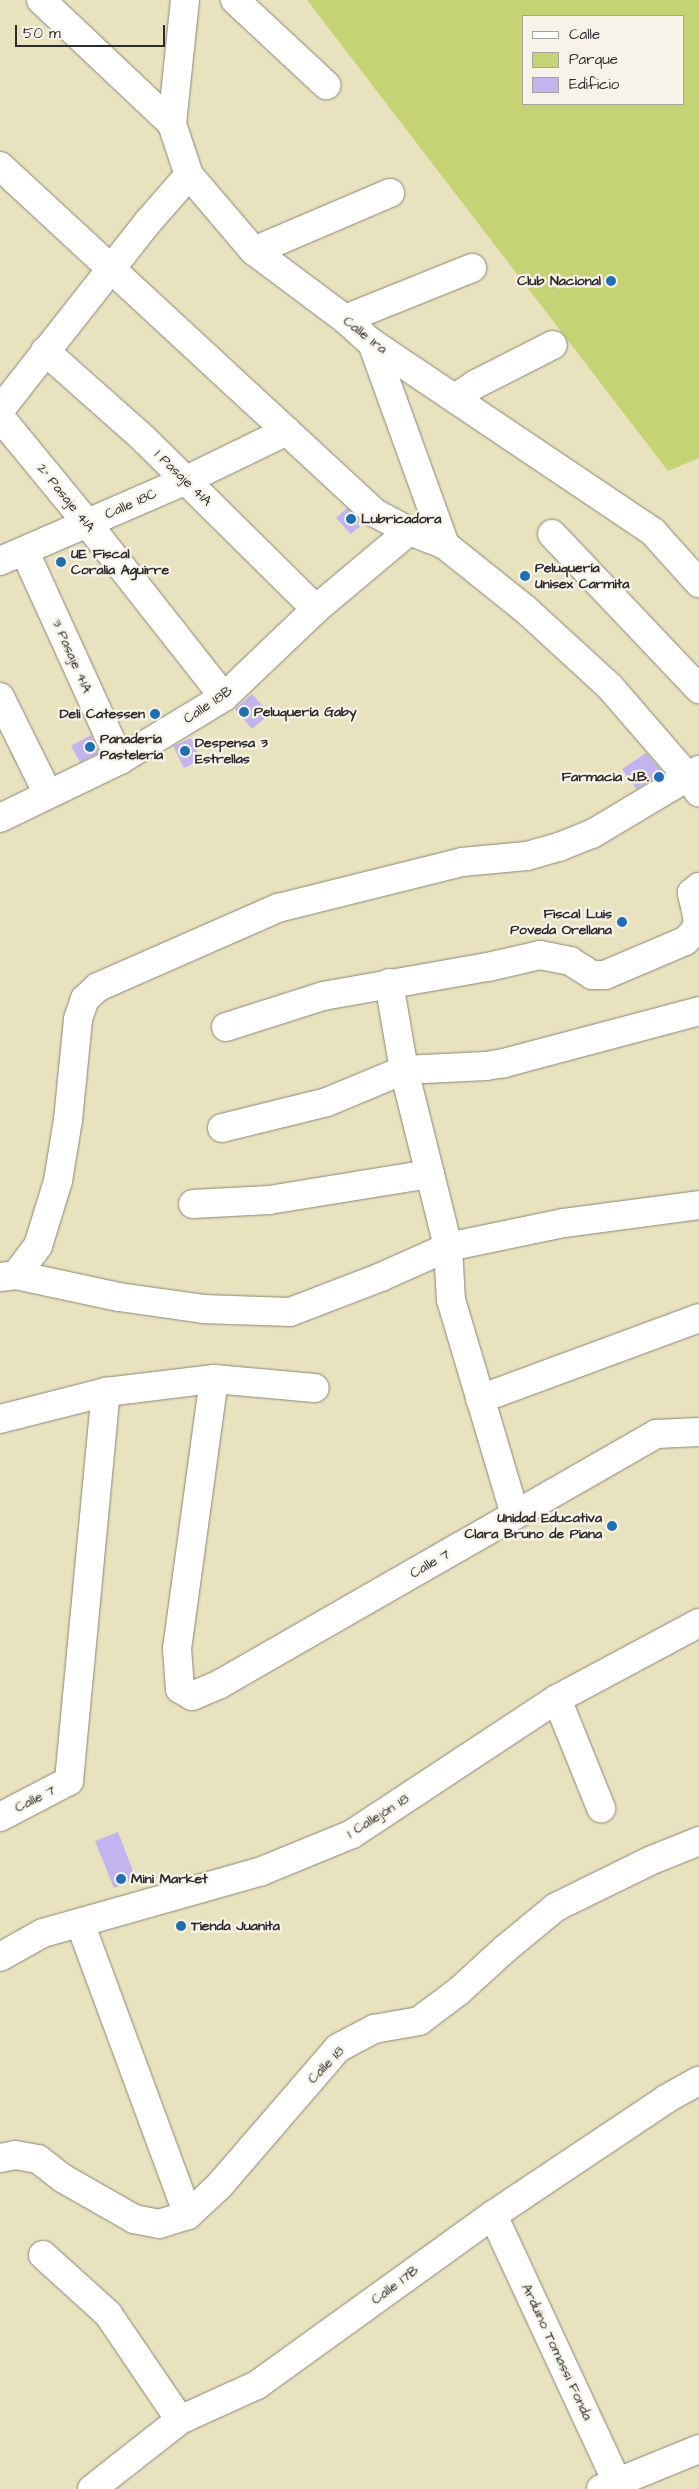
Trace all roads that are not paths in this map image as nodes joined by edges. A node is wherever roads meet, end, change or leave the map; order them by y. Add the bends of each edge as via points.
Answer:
1 (42, 0) edge
2 (185, 0) edge
3 (235, 0) edge
4 (326, 85) dead end
5 (172, 124) junction
6 (0, 166) edge
7 (189, 175) junction
8 (390, 193) dead end
9 (254, 251) junction
10 (472, 268) dead end
11 (112, 270) junction
12 (345, 318) junction
13 (372, 343) junction
14 (553, 345) dead end
15 (45, 351) junction
16 (8, 380) edge
17 (455, 398) junction
18 (0, 410) edge
19 (0, 416) edge
20 (287, 431) junction
21 (186, 480) junction
22 (88, 523) junction
23 (409, 531) junction
24 (552, 534) dead end
25 (445, 545) junction
26 (25, 552) junction
27 (0, 561) edge
28 (699, 583) edge
29 (316, 609) junction
30 (699, 689) edge
31 (0, 697) edge
32 (224, 698) junction
33 (120, 760) junction
34 (696, 780) edge
35 (48, 794) junction
36 (0, 818) edge
37 (699, 887) edge
38 (389, 983) junction
39 (699, 1010) edge
40 (226, 1027) dead end
41 (404, 1070) junction
42 (222, 1128) dead end
43 (430, 1174) junction
44 (193, 1204) dead end
45 (699, 1205) edge
46 (448, 1247) junction
47 (8, 1276) edge
48 (699, 1318) edge
49 (214, 1379) junction
50 (315, 1388) dead end
51 (106, 1392) junction
52 (480, 1399) junction
53 (0, 1419) edge
54 (699, 1432) edge
55 (515, 1515) junction
56 (699, 1623) edge
57 (557, 1699) junction
58 (601, 1808) dead end
59 (0, 1817) edge
60 (699, 1841) edge
61 (80, 1923) junction
62 (0, 1957) edge
63 (699, 2081) edge
64 (0, 2158) edge
65 (188, 2215) junction
66 (493, 2215) junction
67 (43, 2255) dead end
68 (180, 2420) junction
69 (699, 2449) edge
70 (107, 2484) edge
71 (613, 2487) edge

1 - 5 street
2 - 5 street, Calle 1ra
3 - 4 street
5 - 7 street, Calle 1ra
6 - 11 street
7 - 9 street, Calle 1ra
7 - 11 street
8 - 9 street
9 - 12 street, Calle 1ra
10 - 12 street
11 - 15 street
11 - 20 street
12 - 13 street, Calle 1ra
13 - 17 street, Calle 1ra
13 - 25 street
14 - 17 street
15 - 16 street
15 - 21 street, 1 Pasaje 41A
16 - 18 street
17 - 28 street, Calle 1ra via 653,532
19 - 22 street, 2° Pasaje 41A
20 - 21 street, Calle 18C
20 - 23 street via 375,513
21 - 22 street, Calle 18C
21 - 29 street, 1 Pasaje 41A
22 - 26 street, Calle 18C
22 - 32 street, 2° Pasaje 41A
23 - 25 street
23 - 29 street, Calle 18B
24 - 30 street
25 - 34 street via 525,610 610,687
26 - 27 street, Calle 18C
26 - 33 street, 3 Pasaje 41A
29 - 32 street, Calle 18B
31 - 35 street
32 - 33 street, Calle 18B
33 - 35 street, Calle 18B
34 - 47 street via 560,847 527,856 462,862 278,908 98,987 85,999 78,1019 58,1181 38,1246
35 - 36 street, Calle 18B
37 - 38 street via 692,893 698,920 696,931 685,940 605,975 592,975 570,961 540,955
38 - 40 street via 323,996
38 - 41 street
39 - 41 street via 504,1063
41 - 42 street via 327,1102
41 - 43 street
43 - 44 street via 269,1200
43 - 46 street
45 - 46 street via 564,1223
46 - 47 street via 290,1312 203,1309
46 - 52 street via 451,1300
48 - 52 street
49 - 50 street
49 - 51 street
49 - 55 street, Calle 7 via 177,1648 180,1689 192,1696 220,1684
51 - 53 street
51 - 59 street, Calle 7 via 69,1781
52 - 55 street
54 - 55 street, Calle 7 via 656,1434
56 - 57 street, 1 Callejón 18
57 - 58 street
57 - 61 street, 1 Callejón 18 via 352,1834 262,1871
60 - 65 street, Calle 18 via 652,1860 556,1908 459,1991 418,2021 374,2029 338,2048 219,2186
61 - 62 street, 1 Callejón 18 via 43,1933
61 - 65 street
63 - 66 street, Calle 17B via 666,2099
64 - 65 street, Calle 18 via 15,2155 38,2159 64,2179 134,2219 159,2224
66 - 68 street, Calle 17B via 257,2385
66 - 71 street, Arduino Tomassi Fonda
67 - 68 street via 108,2314
68 - 70 street, Calle 17B
69 - 71 street

